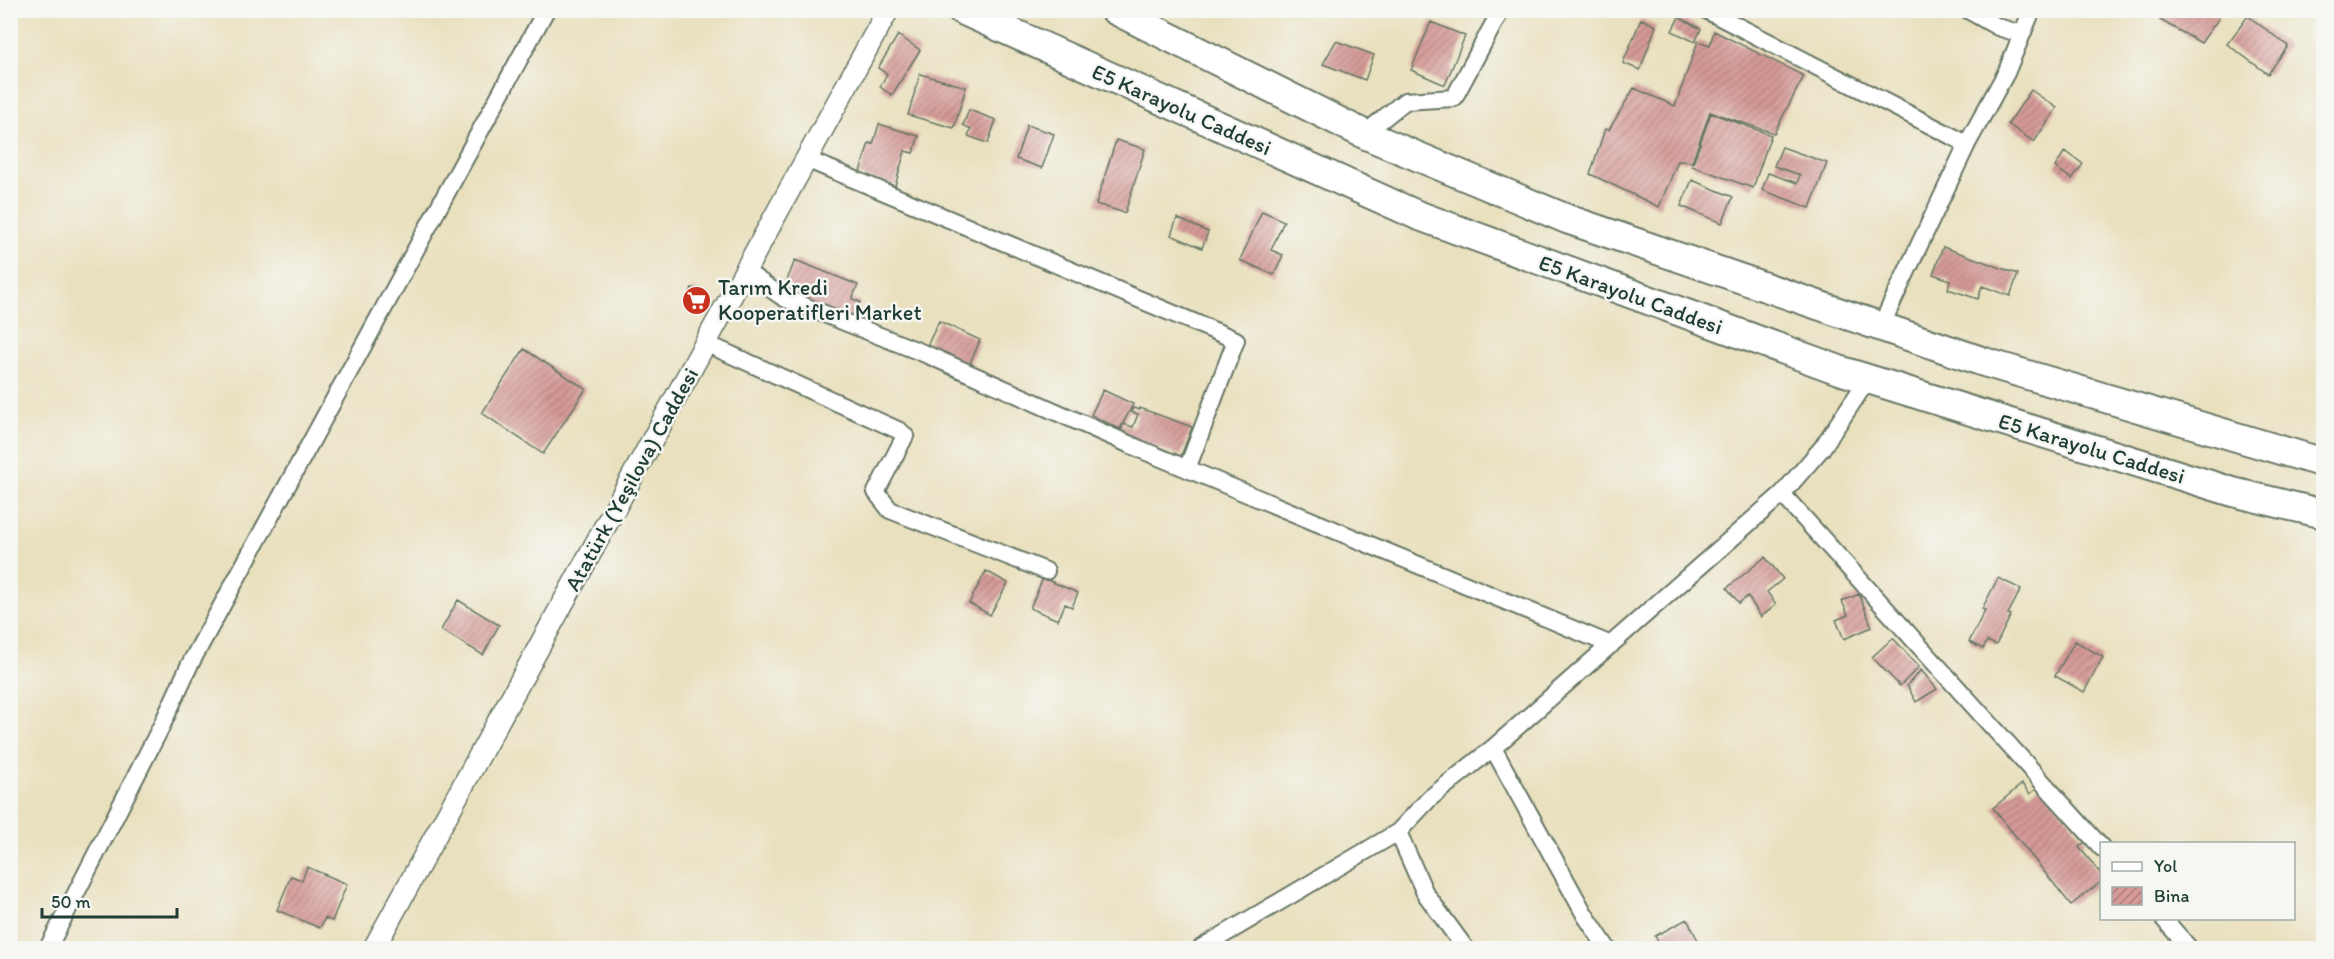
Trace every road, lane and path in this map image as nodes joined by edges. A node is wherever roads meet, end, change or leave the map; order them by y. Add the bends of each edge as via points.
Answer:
1 (546, 10) edge
2 (888, 10) edge
3 (962, 10) edge
4 (1115, 10) edge
5 (1501, 10) edge
6 (1706, 10) edge
7 (1968, 10) edge
8 (2032, 10) edge
9 (2021, 34) junction
10 (1364, 134) junction
11 (1967, 144) junction
12 (806, 159) junction
13 (745, 271) junction
14 (1881, 326) junction
15 (705, 343) junction
16 (1868, 379) junction
17 (2324, 463) edge
18 (1187, 468) junction
19 (1782, 494) junction
20 (2324, 514) edge
21 (1046, 571) dead end
22 (1611, 645) junction
23 (1493, 748) junction
24 (1398, 832) junction
25 (2100, 846) edge
26 (2165, 920) edge
27 (48, 948) edge
28 (374, 948) edge
29 (1201, 948) edge
30 (1466, 948) edge
31 (1607, 948) edge
32 (2189, 948) edge

1 - 27 street via 189,666
2 - 12 street, Atatürk (Yeşilova) Caddesi
3 - 16 highway, E5 Karayolu Caddesi via 1417,215
4 - 10 highway
5 - 10 street via 1454,98 1405,101
6 - 11 street
7 - 9 street via 1998,27
8 - 9 street
9 - 11 street via 2006,73
10 - 14 highway via 1567,219
11 - 14 street
12 - 13 street, Atatürk (Yeşilova) Caddesi
12 - 18 street via 1236,340
13 - 15 street, Atatürk (Yeşilova) Caddesi
13 - 18 street via 784,298 928,355
14 - 17 highway via 1984,362
15 - 21 street via 900,431 905,436 876,492 890,510
15 - 28 street, Atatürk (Yeşilova) Caddesi
16 - 19 street via 1822,448
16 - 20 highway, E5 Karayolu Caddesi via 2232,492
18 - 22 street
19 - 22 street
19 - 25 street
22 - 23 street
23 - 24 street via 1430,798
23 - 31 street
24 - 29 street
24 - 30 street via 1425,893
26 - 32 street

